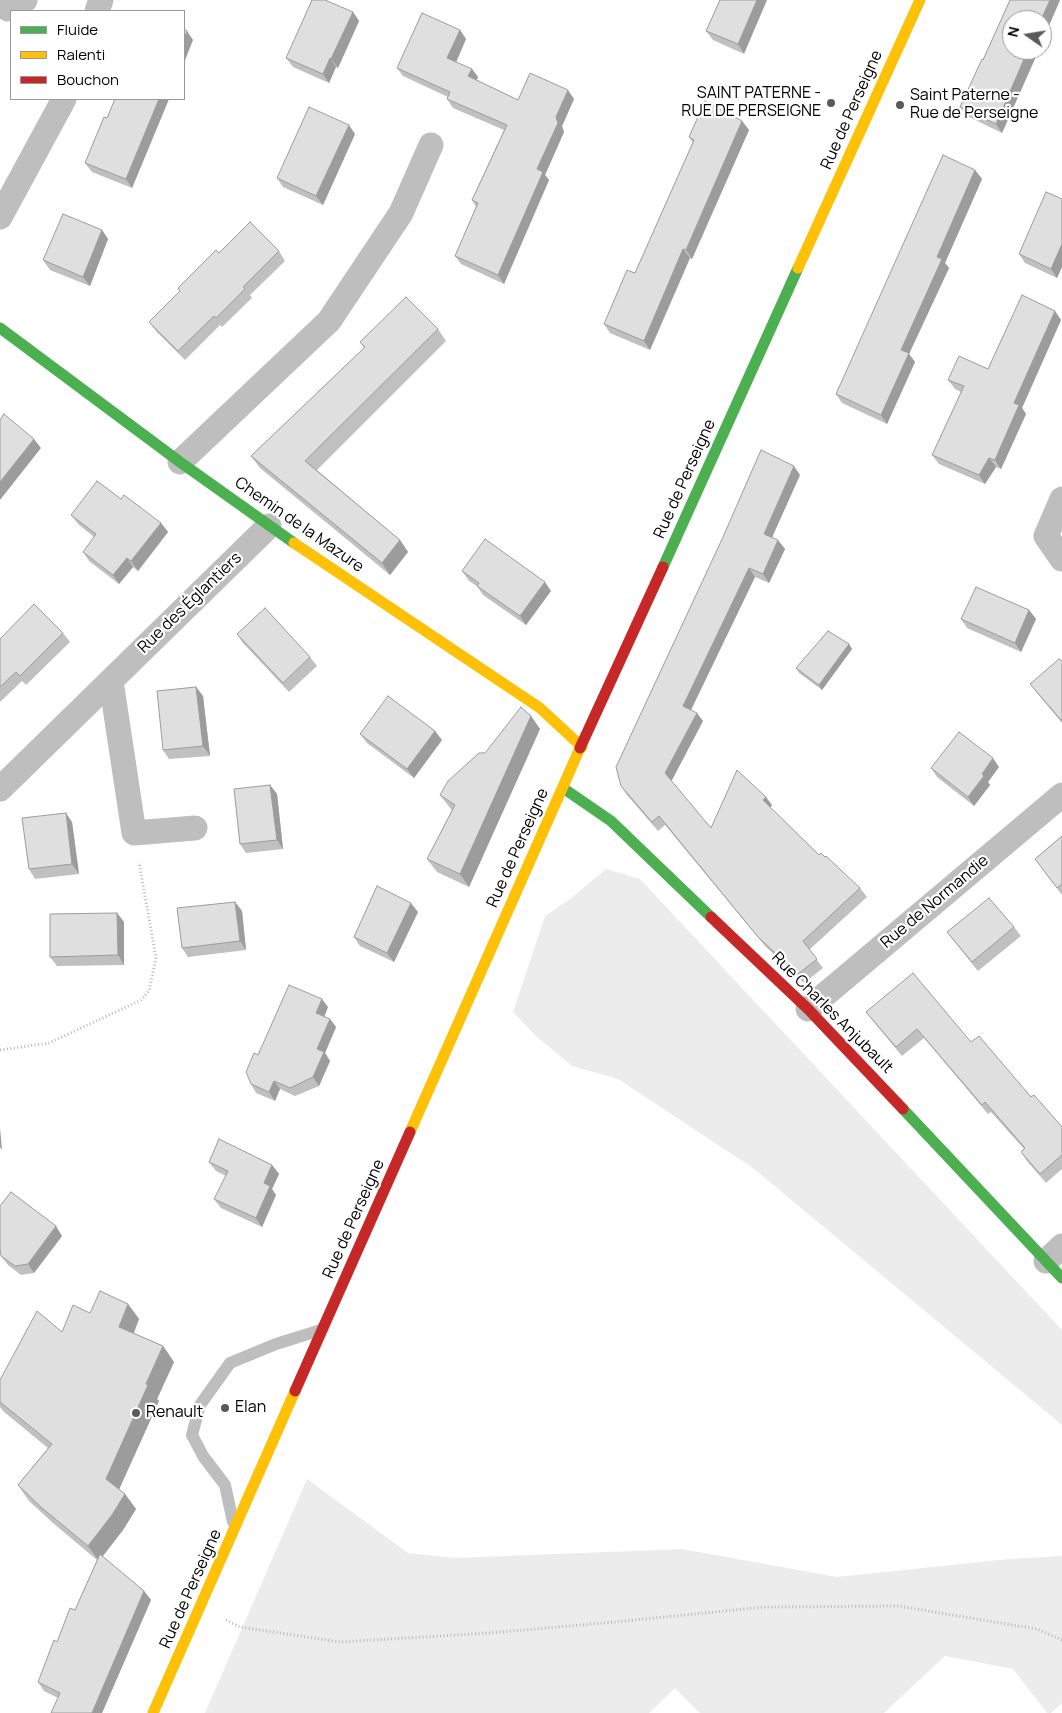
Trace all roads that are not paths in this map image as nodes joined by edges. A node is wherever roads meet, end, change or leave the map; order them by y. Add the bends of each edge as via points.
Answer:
1 (920, 0) edge
2 (62, 100) edge
3 (431, 146) dead end
4 (0, 217) edge
5 (0, 328) edge
6 (180, 462) junction
7 (1062, 499) edge
8 (269, 526) junction
9 (1062, 559) edge
10 (111, 681) junction
11 (582, 747) junction
12 (563, 788) junction
13 (0, 789) edge
14 (1062, 795) edge
15 (195, 828) dead end
16 (808, 1009) junction
17 (1057, 1262) edge
18 (323, 1329) junction
19 (235, 1530) junction
20 (154, 1713) edge

1 - 11 main road, Rue de Perseigne
2 - 4 street
3 - 6 street via 401,213 328,321
5 - 6 main road, Chemin de la Mazure
6 - 8 main road, Chemin de la Mazure
7 - 9 street via 1046,536
8 - 10 street, Rue des Églantiers
8 - 11 main road, Chemin de la Mazure via 540,708
10 - 13 street, Rue des Églantiers
10 - 15 street via 134,833
11 - 12 main road, Rue de Perseigne
12 - 16 main road, Rue Charles Anjubault via 611,821
12 - 18 main road, Rue de Perseigne
14 - 16 street, Rue de Normandie
16 - 17 main road, Rue Charles Anjubault
18 - 19 main road, Rue de Perseigne
18 - 19 lane via 230,1363 200,1405 192,1435 203,1456 226,1485
19 - 20 main road, Rue de Perseigne

